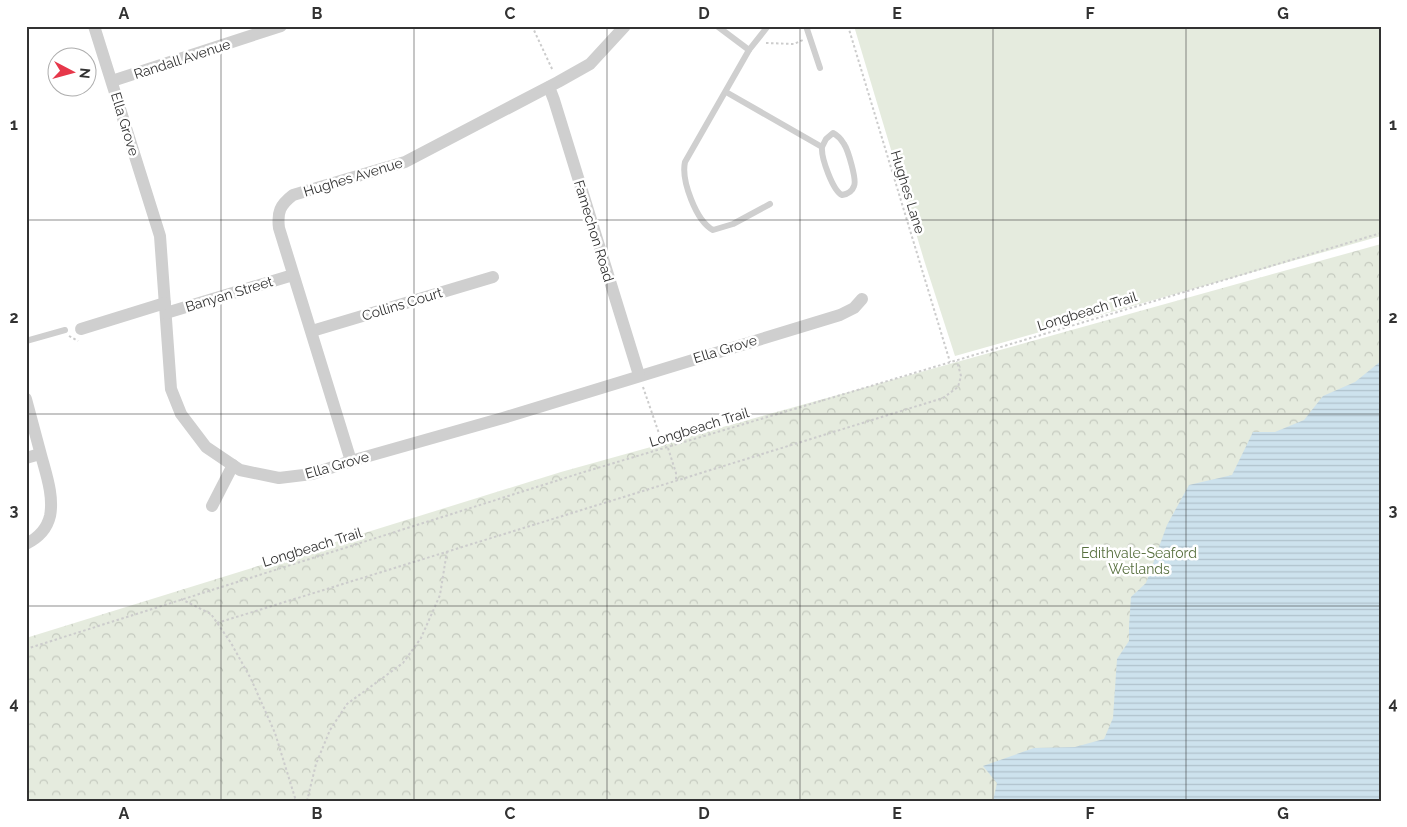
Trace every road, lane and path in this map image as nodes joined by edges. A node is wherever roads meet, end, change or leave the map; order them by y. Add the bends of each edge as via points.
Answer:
1 (94, 26) edge
2 (281, 26) edge
3 (532, 26) edge
4 (625, 26) edge
5 (717, 26) edge
6 (768, 26) edge
7 (806, 26) edge
8 (848, 26) edge
9 (809, 37) junction
10 (759, 38) junction
11 (749, 50) junction
12 (820, 68) dead end
13 (112, 82) junction
14 (554, 85) junction
15 (726, 92) junction
16 (822, 147) junction
17 (770, 204) dead end
18 (1381, 232) edge
19 (293, 275) junction
20 (493, 277) dead end
21 (862, 299) dead end
22 (165, 308) junction
23 (81, 328) dead end
24 (65, 330) dead end
25 (312, 331) junction
26 (26, 341) edge
27 (957, 360) junction
28 (950, 362) junction
29 (639, 375) junction
30 (26, 399) edge
31 (668, 447) junction
32 (664, 448) junction
33 (40, 454) junction
34 (26, 458) edge
35 (351, 461) junction
36 (233, 465) junction
37 (676, 482) junction
38 (212, 506) dead end
39 (26, 544) edge
40 (447, 551) junction
41 (181, 599) junction
42 (217, 623) junction
43 (26, 649) edge
44 (296, 801) edge
45 (307, 801) edge

1 - 13 street, Ella Grove
2 - 13 street, Randall Avenue
3 - 14 path
4 - 14 street, Hughes Avenue via 590,64
5 - 11 lane
6 - 10 lane
7 - 9 lane
8 - 28 path, Hughes Lane
9 - 10 path via 794,44 771,44
9 - 12 lane
10 - 11 lane
11 - 15 lane
13 - 22 street, Ella Grove via 160,236
14 - 19 street, Hughes Avenue via 405,162 293,195 281,207 278,216
14 - 29 street, Famechon Road via 554,100
15 - 16 lane
15 - 17 lane via 684,163 691,198 702,222 714,230
16 - 16 lane via 832,133 844,144 855,182 849,193 841,195 836,191 823,160
18 - 27 path, Longbeach Trail
19 - 22 street, Banyan Street
19 - 25 street, Hughes Avenue
20 - 25 street, Collins Court
21 - 29 street, Ella Grove via 854,308 840,315
22 - 23 street, Banyan Street
22 - 36 street, Ella Grove via 171,389 180,414 206,447
24 - 26 lane
25 - 35 street, Hughes Avenue
27 - 28 path, Longbeach Trail
27 - 37 path via 961,376 958,387 943,398
28 - 31 path, Longbeach Trail
29 - 32 path
29 - 35 street, Ella Grove via 592,392
30 - 33 street
31 - 32 path, Longbeach Trail
31 - 37 path
32 - 41 path, Longbeach Trail
33 - 34 street
33 - 39 street via 50,492 50,513 42,532
35 - 36 street, Ella Grove via 312,474 279,478 240,470
36 - 38 street
37 - 40 path
40 - 42 path
40 - 45 path via 440,595 421,638 403,663 346,704 330,730 316,764
41 - 42 path via 211,614
41 - 43 path, Longbeach Trail
42 - 44 path via 251,679 275,733

